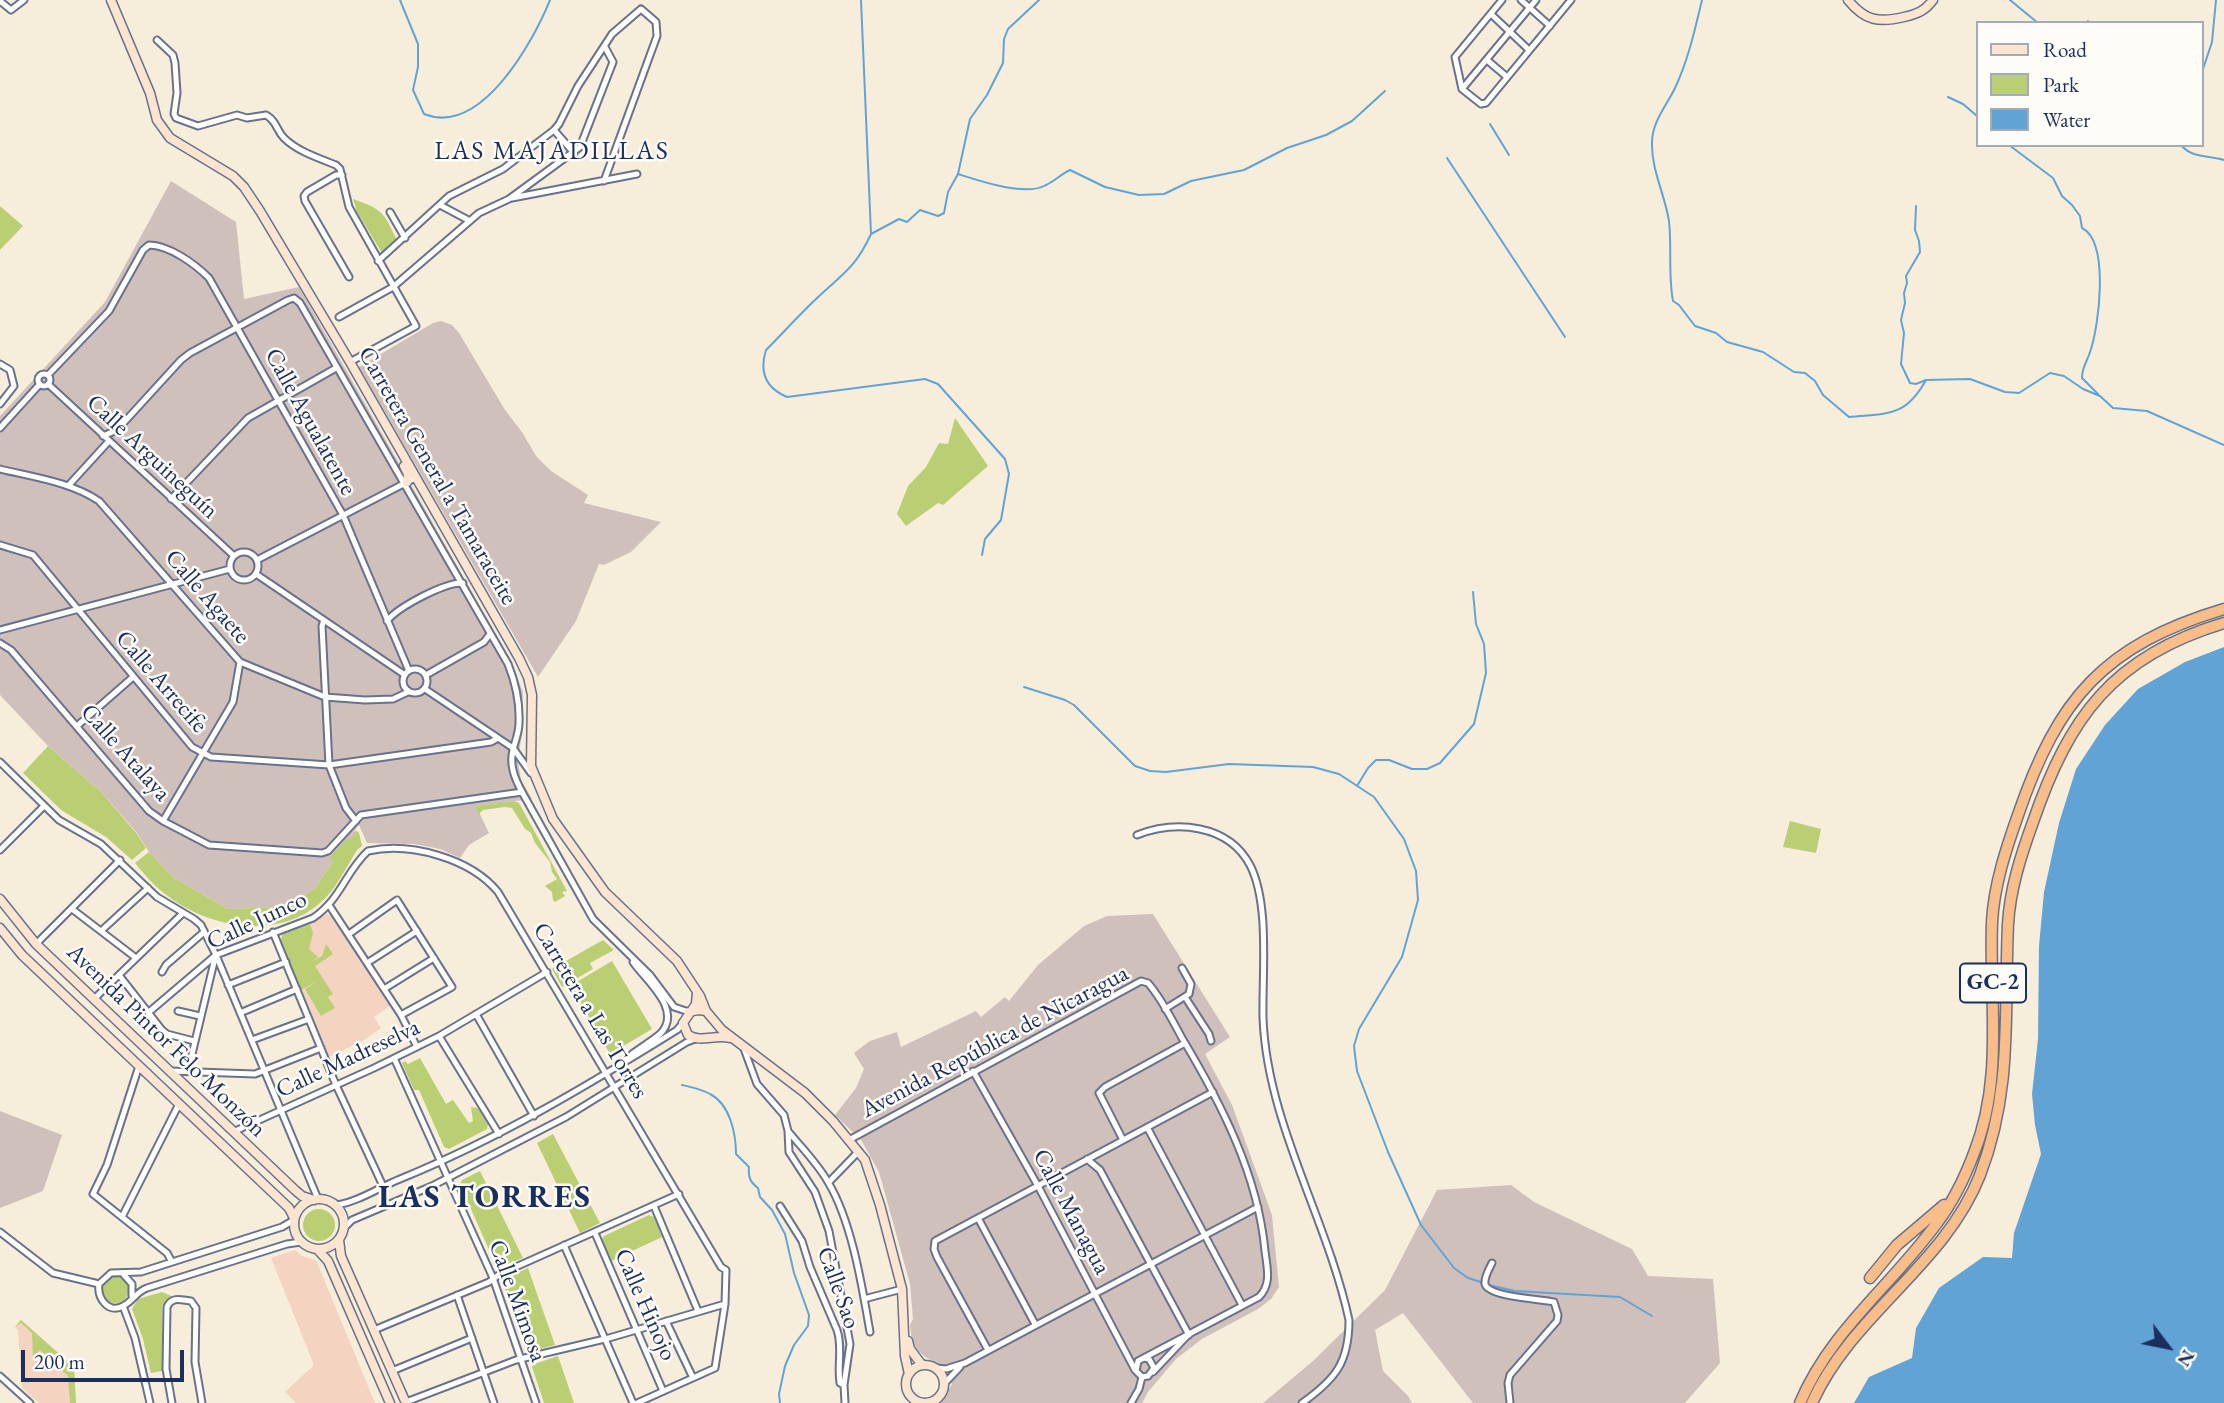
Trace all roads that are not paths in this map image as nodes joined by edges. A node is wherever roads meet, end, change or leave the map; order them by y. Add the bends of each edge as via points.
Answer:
1 (24, 0) edge
2 (111, 0) edge
3 (1502, 0) edge
4 (1521, 0) edge
5 (1536, 0) edge
6 (1571, 0) edge
7 (1848, 0) edge
8 (1933, 0) edge
9 (0, 1) edge
10 (1530, 8) junction
11 (1491, 13) junction
12 (1550, 26) junction
13 (1509, 31) junction
14 (157, 40) dead end
15 (605, 47) junction
16 (1529, 50) junction
17 (1487, 60) junction
18 (1507, 76) junction
19 (1462, 89) junction
20 (554, 130) junction
21 (574, 153) junction
22 (637, 174) dead end
23 (342, 175) junction
24 (604, 181) junction
25 (509, 199) junction
26 (440, 205) junction
27 (390, 212) dead end
28 (470, 221) junction
29 (405, 238) junction
30 (378, 261) junction
31 (349, 277) dead end
32 (394, 287) junction
33 (339, 317) dead end
34 (237, 327) junction
35 (350, 362) junction
36 (0, 364) edge
37 (336, 368) junction
38 (48, 375) junction
39 (40, 384) junction
40 (48, 384) junction
41 (279, 400) junction
42 (0, 404) edge
43 (0, 428) edge
44 (103, 436) junction
45 (109, 441) junction
46 (396, 443) junction
47 (0, 469) edge
48 (415, 478) junction
49 (405, 483) junction
50 (68, 486) junction
51 (171, 499) junction
52 (343, 516) junction
53 (0, 545) edge
54 (234, 556) junction
55 (257, 560) junction
56 (230, 569) junction
57 (256, 573) junction
58 (463, 583) junction
59 (172, 584) junction
60 (78, 609) junction
61 (2224, 609) edge
62 (324, 620) junction
63 (387, 621) junction
64 (2224, 623) edge
65 (0, 630) edge
66 (490, 634) junction
67 (0, 643) edge
68 (401, 652) junction
69 (240, 662) junction
70 (389, 664) junction
71 (407, 673) junction
72 (426, 675) junction
73 (133, 677) junction
74 (425, 689) junction
75 (408, 692) junction
76 (325, 697) junction
77 (77, 726) junction
78 (498, 738) junction
79 (513, 748) junction
80 (203, 754) junction
81 (0, 762) edge
82 (329, 765) junction
83 (536, 778) junction
84 (522, 792) junction
85 (44, 806) junction
86 (163, 821) junction
87 (356, 821) junction
88 (1137, 835) dead end
89 (0, 850) edge
90 (368, 850) joint
91 (120, 860) junction
92 (148, 888) junction
93 (0, 899) edge
94 (329, 905) junction
95 (72, 909) junction
96 (182, 914) junction
97 (0, 928) edge
98 (101, 931) junction
99 (417, 931) junction
100 (204, 932) junction
101 (273, 932) junction
102 (349, 934) junction
103 (36, 944) junction
104 (216, 955) junction
105 (629, 956) junction
106 (136, 958) junction
107 (434, 958) junction
108 (286, 962) junction
109 (367, 963) junction
110 (1182, 968) dead end
111 (162, 972) dead end
112 (547, 972) junction
113 (119, 975) junction
114 (228, 985) junction
115 (695, 987) junction
116 (297, 989) junction
117 (384, 989) junction
118 (1185, 997) junction
119 (94, 999) junction
120 (2008, 1005) junction
121 (1165, 1009) junction
122 (178, 1011) dead end
123 (149, 1012) junction
124 (689, 1012) junction
125 (706, 1012) junction
126 (240, 1013) junction
127 (475, 1014) junction
128 (401, 1015) junction
129 (200, 1016) junction
130 (309, 1019) junction
131 (713, 1019) junction
132 (683, 1023) junction
133 (439, 1036) junction
134 (706, 1038) junction
135 (696, 1039) junction
136 (252, 1040) junction
137 (194, 1041) junction
138 (1211, 1041) dead end
139 (1185, 1043) junction
140 (743, 1046) junction
141 (417, 1047) junction
142 (321, 1048) junction
143 (394, 1058) junction
144 (624, 1062) junction
145 (139, 1066) junction
146 (170, 1071) junction
147 (188, 1071) junction
148 (266, 1071) junction
149 (973, 1071) junction
150 (196, 1072) junction
151 (607, 1073) junction
152 (336, 1085) junction
153 (186, 1086) junction
154 (616, 1088) junction
155 (1213, 1092) junction
156 (179, 1104) junction
157 (281, 1109) junction
158 (534, 1116) junction
159 (1147, 1127) junction
160 (788, 1131) junction
161 (233, 1132) junction
162 (499, 1134) junction
163 (1999, 1136) dead end
164 (849, 1139) junction
165 (1123, 1140) junction
166 (859, 1151) junction
167 (1087, 1159) junction
168 (442, 1162) junction
169 (1964, 1176) junction
170 (1986, 1176) dead end
171 (448, 1177) junction
172 (828, 1182) junction
173 (383, 1186) junction
174 (1038, 1186) junction
175 (679, 1194) junction
176 (316, 1199) junction
177 (336, 1205) junction
178 (654, 1206) junction
179 (780, 1206) dead end
180 (1258, 1207) junction
181 (122, 1217) junction
182 (978, 1217) junction
183 (294, 1219) junction
184 (344, 1228) junction
185 (0, 1232) edge
186 (594, 1233) junction
187 (1205, 1234) junction
188 (339, 1240) junction
189 (301, 1242) junction
190 (564, 1245) junction
191 (318, 1250) junction
192 (172, 1262) junction
193 (1150, 1263) junction
194 (1492, 1263) dead end
195 (1921, 1264) junction
196 (122, 1274) junction
197 (493, 1278) junction
198 (1870, 1278) dead end
199 (99, 1284) junction
200 (902, 1289) junction
201 (1095, 1293) junction
202 (457, 1295) junction
203 (131, 1299) junction
204 (864, 1300) junction
205 (725, 1304) junction
206 (1242, 1305) junction
207 (123, 1306) junction
208 (698, 1311) junction
209 (666, 1321) junction
210 (1035, 1324) junction
211 (636, 1329) junction
212 (374, 1330) junction
213 (870, 1332) dead end
214 (905, 1332) junction
215 (1188, 1336) junction
216 (472, 1338) junction
217 (606, 1338) junction
218 (988, 1350) junction
219 (1144, 1358) junction
220 (520, 1359) junction
221 (965, 1363) junction
222 (922, 1365) junction
223 (936, 1368) junction
224 (392, 1371) junction
225 (1136, 1371) junction
226 (484, 1372) junction
227 (1152, 1373) junction
228 (909, 1374) junction
229 (0, 1376) edge
230 (1142, 1377) junction
231 (693, 1378) junction
232 (944, 1384) junction
233 (844, 1385) junction
234 (663, 1391) junction
235 (909, 1393) junction
236 (406, 1402) edge
237 (931, 1402) edge
238 (30, 1403) edge
239 (150, 1403) edge
240 (172, 1403) edge
241 (202, 1403) edge
242 (390, 1403) edge
243 (494, 1403) edge
244 (536, 1403) edge
245 (635, 1403) edge
246 (845, 1403) edge
247 (908, 1403) edge
248 (1131, 1403) edge
249 (1302, 1403) edge
250 (1510, 1403) edge
251 (1800, 1403) edge
252 (1812, 1403) edge

1 - 9 street via 11,10
2 - 35 street, Carretera General a Tamaraceite via 162,130 244,187
3 - 11 street
4 - 10 street
5 - 10 street
6 - 12 street
7 - 8 street via 1860,12 1886,21 1918,13
10 - 12 street
10 - 13 street
11 - 13 street
11 - 19 street via 1455,57
12 - 16 street
13 - 16 street
13 - 17 street
14 - 23 street via 175,63 176,118 198,126 237,115 266,115 283,137 336,165
15 - 20 street
15 - 21 street via 613,62 584,141
15 - 24 street via 612,34 641,9 656,22 657,36
16 - 18 street
17 - 18 street
17 - 19 street
18 - 19 street via 1486,103
20 - 21 street
20 - 26 street via 514,162
21 - 25 street
22 - 24 street
23 - 30 street via 349,207
23 - 31 street via 304,196
24 - 25 street
25 - 28 street
26 - 28 street
26 - 29 street
27 - 29 street
28 - 32 street
29 - 30 street
30 - 32 street
32 - 33 street
32 - 35 street via 416,326
34 - 37 street via 294,298
34 - 38 street, Calle Agualatente via 201,269 159,245 149,245 109,311
34 - 41 street, Calle Agualatente
34 - 44 street via 181,360 117,430
35 - 46 street, Carretera General a Tamaraceite
36 - 42 street via 10,370 14,386
37 - 41 street
37 - 49 street
38 - 39 street via 39,376
38 - 40 street
39 - 40 street
39 - 43 street
40 - 44 street, Calle Arguineguín
41 - 51 street via 238,426
41 - 52 street, Calle Agualatente
44 - 45 street, Calle Arguineguín
45 - 50 street
45 - 51 street, Calle Arguineguín
46 - 48 street, Carretera General a Tamaraceite
46 - 49 street via 407,471
47 - 50 street, Calle Agaete
48 - 49 street
48 - 83 street, Carretera General a Tamaraceite via 528,677 533,714 530,760
49 - 52 street
49 - 58 street
50 - 59 street, Calle Agaete via 99,501
51 - 54 street, Calle Arguineguín
52 - 55 street
52 - 63 street, Calle Agualatente
53 - 60 street, Calle Arrecife via 33,555
54 - 55 street via 246,551
54 - 56 street
55 - 57 street
56 - 57 street via 240,579
56 - 59 street
57 - 62 street
58 - 63 street via 447,585
58 - 66 street
59 - 60 street
59 - 69 street, Calle Agaete
60 - 65 street
60 - 73 street, Calle Arrecife
61 - 169 highway, GC-2 via 2161,632 2106,666 2064,712 2038,761 1997,887 1992,921 1992,1079 1982,1130
62 - 70 street
62 - 76 street
63 - 68 street, Calle Agualatente
64 - 120 highway, GC-2 via 2179,639 2137,662 2096,700 2064,746 2038,807 2011,893
66 - 72 street
66 - 79 street via 517,685 519,726
67 - 77 street, Calle Atalaya
68 - 70 street
68 - 71 street, Calle Agualatente
69 - 76 street, Calle Agaete
69 - 80 street via 233,702
70 - 71 street
71 - 72 street via 420,670
71 - 75 street via 403,682
72 - 74 street
73 - 77 street
73 - 80 street, Calle Arrecife
74 - 75 street
74 - 78 street
75 - 76 street, Calle Agaete via 393,699
76 - 82 street
77 - 86 street, Calle Atalaya via 149,811
78 - 79 street
78 - 82 street, Calle Arrecife
79 - 83 street
79 - 84 street via 511,761
80 - 82 street, Calle Arrecife
80 - 86 street
81 - 85 street
82 - 87 street
83 - 115 street, Carretera General a Tamaraceite via 553,819 593,877 677,961
84 - 87 street, Calle Atalaya via 361,815
84 - 105 street via 593,919
85 - 89 street
85 - 91 street
86 - 87 street, Calle Atalaya via 209,845 322,853
88 - 249 street via 1171,825 1209,831 1242,855 1256,881 1261,901 1263,1020 1269,1071 1349,1320 1344,1361 1335,1376
90 - 94 street, Calle Junco
90 - 112 street, Carretera a Las Torres via 426,853 483,878 498,892
91 - 92 street
91 - 95 street
92 - 96 street
92 - 98 street
93 - 103 street, Avenida Pintor Felo Monzón
94 - 101 street, Calle Junco via 313,918
94 - 102 street
95 - 98 street
95 - 103 street
96 - 100 street via 194,919
96 - 106 street
97 - 145 street, Avenida Pintor Felo Monzón via 22,955
98 - 106 street
99 - 102 street via 397,900
99 - 107 street
99 - 109 street
100 - 104 street
100 - 111 street
101 - 104 street, Calle Junco
101 - 108 street
102 - 109 street
103 - 119 street, Avenida Pintor Felo Monzón
104 - 114 street
104 - 123 street, Calle Junco
104 - 129 street
105 - 124 street via 674,1007
105 - 144 street via 661,998 667,1017 662,1032
106 - 113 street
107 - 117 street
107 - 128 street via 453,987
108 - 114 street
108 - 116 street
109 - 117 street
110 - 118 street via 1191,984
112 - 127 street, Calle Madreselva
112 - 151 street, Carretera a Las Torres
113 - 119 street
113 - 123 street
114 - 126 street
115 - 124 street via 697,1001
115 - 125 street, Carretera General a Tamaraceite
116 - 126 street
116 - 130 street
117 - 128 street
118 - 121 street
118 - 138 street
119 - 146 street, Avenida Pintor Felo Monzón
120 - 163 highway via 2010,1072
120 - 195 highway, GC-2 via 2005,1071 1992,1143 1963,1207
121 - 139 street
121 - 149 street, Avenida República de Nicaragua via 1151,986 1142,981
122 - 129 street
123 - 137 street via 167,1034
124 - 125 street
124 - 132 street
125 - 131 street
126 - 136 street
127 - 133 street, Calle Madreselva
127 - 158 street
128 - 141 street
129 - 137 street
130 - 136 street
130 - 142 street
131 - 134 street
131 - 140 street
132 - 135 street via 688,1035
132 - 144 street
133 - 141 street, Calle Madreselva
133 - 162 street
134 - 135 street
134 - 140 street via 725,1037
135 - 154 street
136 - 148 street
137 - 147 street
139 - 155 street
139 - 165 street via 1099,1093
140 - 160 street via 757,1084 782,1111
140 - 164 street via 805,1093
141 - 143 street, Calle Madreselva
142 - 148 street, Calle Madreselva
142 - 152 street
143 - 152 street, Calle Madreselva
143 - 168 street, Calle Mimosa
144 - 151 street
145 - 156 street, Avenida Pintor Felo Monzón
145 - 181 street via 93,1195
146 - 147 street, Calle Madreselva
146 - 153 street, Avenida Pintor Felo Monzón
147 - 150 street, Calle Madreselva
148 - 150 street, Calle Madreselva
148 - 157 street
149 - 164 street, Avenida República de Nicaragua
149 - 174 street, Calle Managua
150 - 153 street via 190,1074
151 - 154 street, Carretera a Las Torres
151 - 158 street
152 - 157 street, Calle Madreselva
152 - 173 street
153 - 161 street, Avenida Pintor Felo Monzón
154 - 171 street
154 - 175 street, Carretera a Las Torres
155 - 159 street
155 - 180 street
156 - 181 street
156 - 183 street, Avenida Pintor Felo Monzón via 289,1208
157 - 161 street, Calle Madreselva
157 - 176 street
158 - 162 street
159 - 165 street
159 - 187 street
160 - 172 street
160 - 233 street via 789,1153 815,1192 829,1231 850,1344
161 - 176 street, Avenida Pintor Felo Monzón via 302,1196
162 - 168 street
164 - 166 street
165 - 167 street
166 - 172 street
166 - 200 street via 869,1170
167 - 174 street
167 - 193 street via 1100,1170
168 - 171 street, Calle Mimosa
168 - 173 street
169 - 198 highway via 1942,1208 1897,1245
169 - 251 highway, GC-2 via 1931,1231 1825,1354
170 - 195 highway via 1959,1223 1935,1255
171 - 184 street via 352,1220
171 - 197 street, Calle Mimosa
172 - 204 street via 846,1222
173 - 177 street
174 - 182 street
174 - 201 street, Calle Managua
175 - 178 street
175 - 205 street, Carretera a Las Torres via 726,1270
176 - 177 street
176 - 183 street via 302,1206
177 - 184 street
178 - 186 street
178 - 208 street
179 - 233 street, Calle Sao via 802,1241 837,1330 840,1382
180 - 187 street
180 - 206 street via 1268,1279 1266,1290
181 - 192 street
182 - 210 street
182 - 218 street via 937,1240 934,1249
183 - 189 street
183 - 192 street via 282,1227
184 - 188 street
185 - 199 street via 53,1273
186 - 190 street
186 - 211 street, Calle Hinojo
187 - 193 street
187 - 206 street
188 - 191 street
188 - 212 street via 341,1256
189 - 191 street
189 - 203 street via 138,1291
190 - 197 street
190 - 217 street
191 - 242 street via 328,1262
192 - 196 street
193 - 201 street
193 - 215 street
194 - 250 street via 1486,1274 1487,1288 1499,1295 1554,1302 1558,1315 1510,1375
195 - 252 highway, GC-2 via 1843,1351
196 - 199 street via 111,1273
196 - 203 street via 132,1284
197 - 202 street
197 - 220 street, Calle Mimosa
199 - 207 street via 99,1296 106,1305
200 - 204 street
200 - 214 street
201 - 210 street
201 - 225 street, Calle Managua
202 - 212 street
202 - 216 street
203 - 207 street
204 - 213 street
205 - 208 street
205 - 231 street via 715,1368
206 - 215 street
207 - 239 street
208 - 209 street
209 - 211 street
209 - 231 street
210 - 218 street
211 - 217 street
211 - 234 street, Calle Hinojo
212 - 224 street
214 - 222 street
214 - 228 street
215 - 219 street
215 - 227 street
216 - 224 street
216 - 226 street
217 - 220 street
217 - 245 street
218 - 221 street
219 - 225 street
219 - 227 street via 1153,1363
220 - 226 street
220 - 244 street, Calle Mimosa
221 - 223 street
221 - 232 street
222 - 223 street
222 - 228 street
223 - 232 street
224 - 236 street
225 - 230 street
226 - 236 street
226 - 243 street
227 - 230 street
228 - 235 street
229 - 238 street
230 - 248 street
231 - 234 street
232 - 237 street
233 - 246 street
234 - 245 street
235 - 237 street via 918,1401
235 - 247 street
240 - 241 street via 166,1369 167,1307 175,1299 191,1301 196,1308 195,1362

